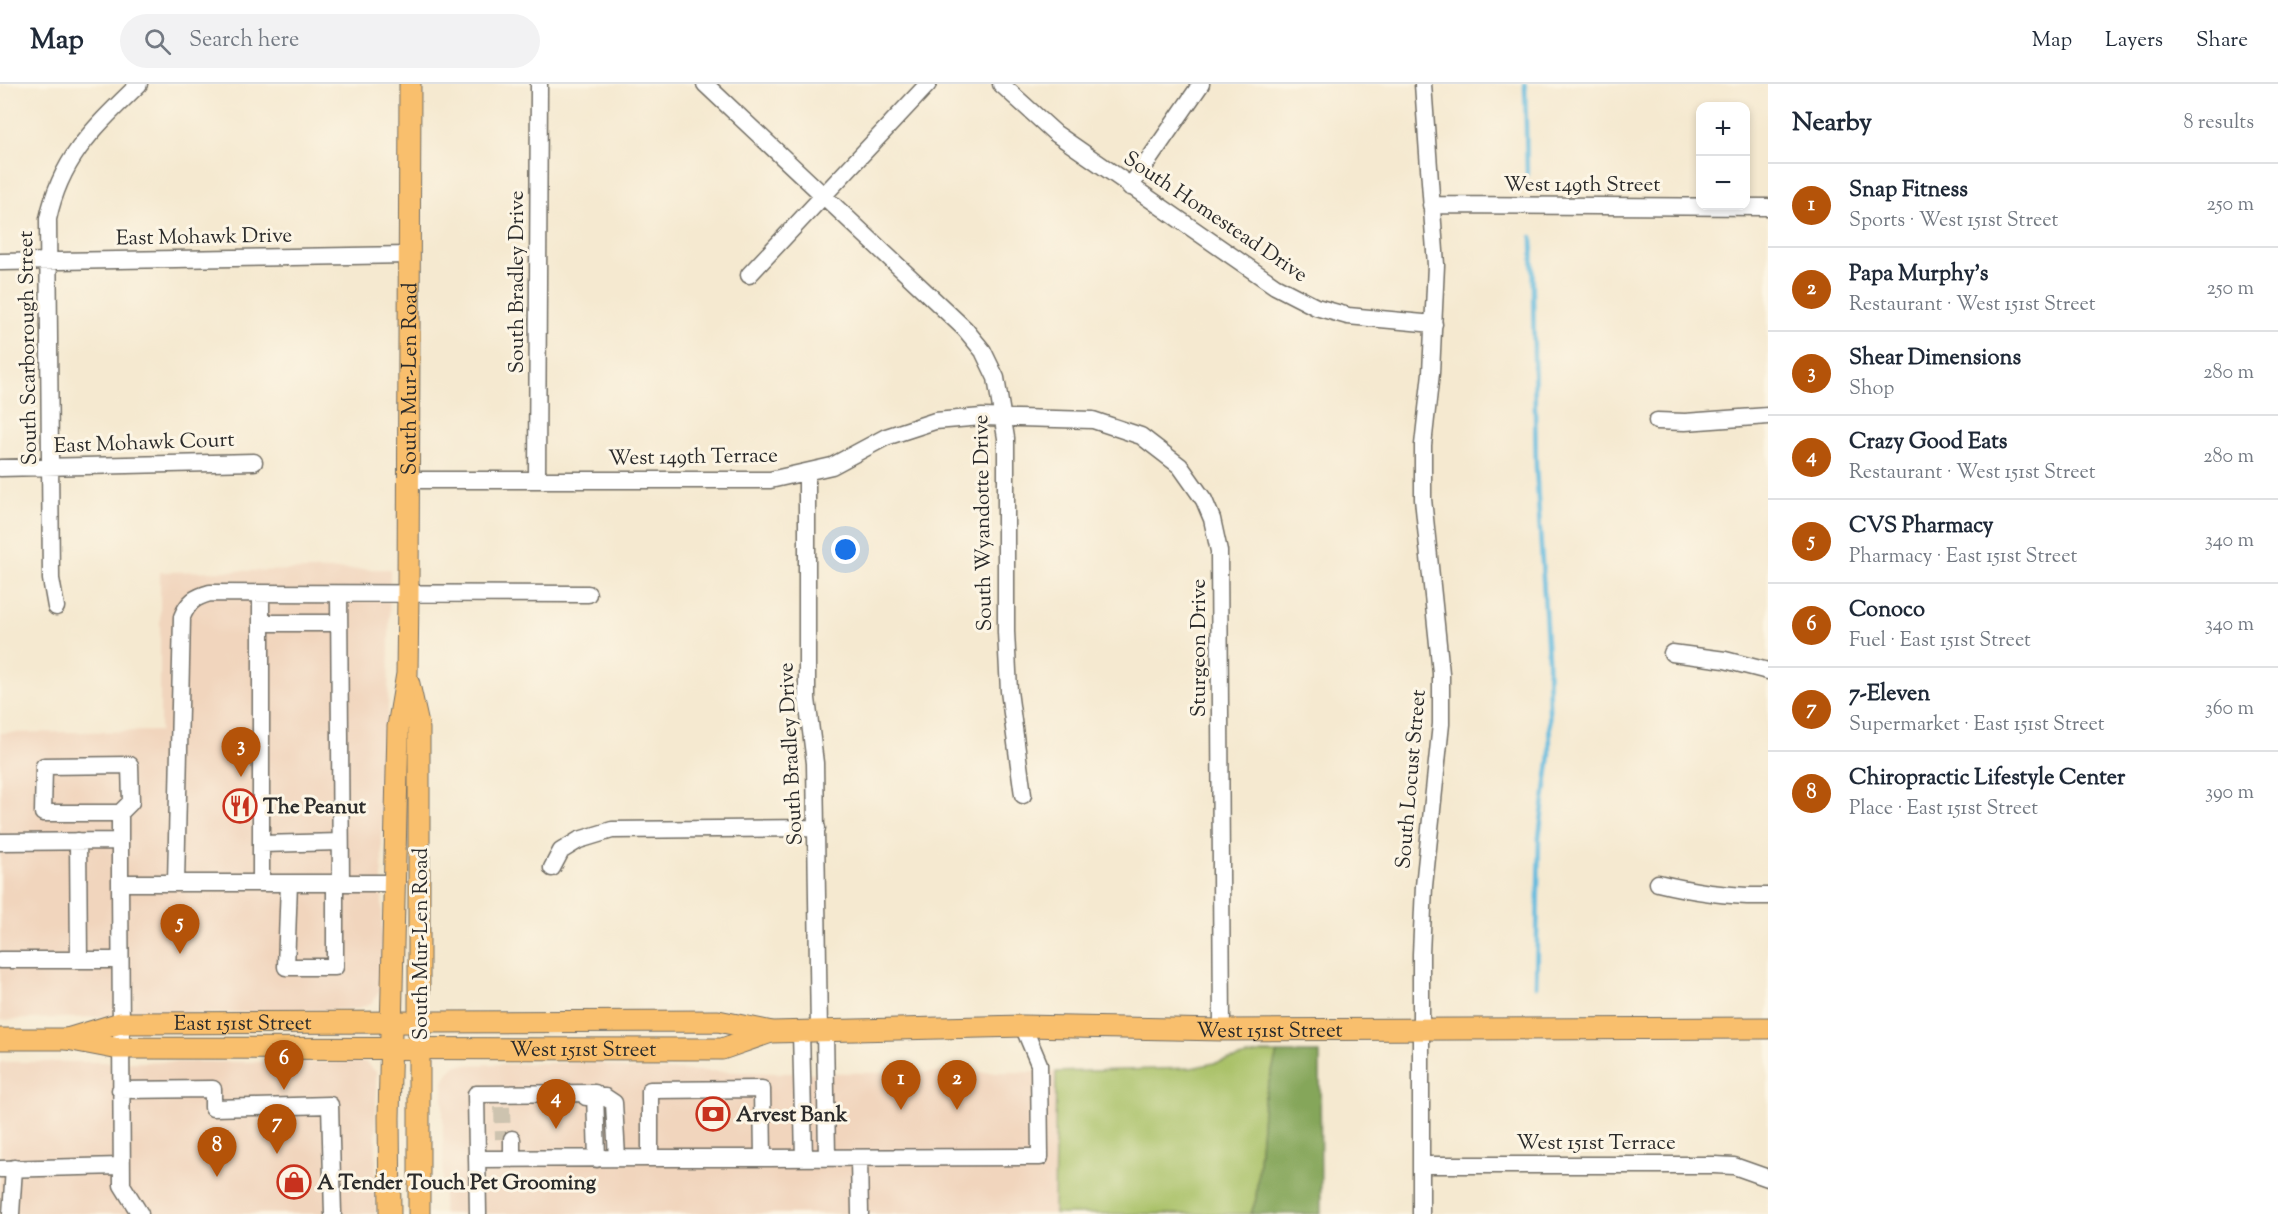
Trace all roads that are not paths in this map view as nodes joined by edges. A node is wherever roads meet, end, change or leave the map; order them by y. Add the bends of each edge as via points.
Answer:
1 (139, 84) edge
2 (410, 84) edge
3 (539, 84) edge
4 (705, 84) edge
5 (928, 84) edge
6 (1001, 84) edge
7 (1201, 84) edge
8 (1424, 84) edge
9 (1130, 187) junction
10 (824, 195) junction
11 (1431, 205) junction
12 (1768, 207) edge
13 (409, 255) junction
14 (47, 261) junction
15 (0, 262) edge
16 (749, 275) dead end
17 (1434, 324) junction
18 (1768, 417) edge
19 (1003, 418) junction
20 (1657, 421) dead end
21 (254, 462) dead end
22 (0, 468) edge
23 (51, 468) junction
24 (807, 473) junction
25 (409, 480) junction
26 (537, 480) junction
27 (261, 594) junction
28 (339, 594) junction
29 (408, 594) junction
30 (588, 594) dead end
31 (56, 607) dead end
32 (261, 623) junction
33 (339, 623) junction
34 (1672, 653) dead end
35 (1768, 671) edge
36 (407, 674) junction
37 (1023, 795) dead end
38 (120, 813) junction
39 (817, 828) junction
40 (78, 841) junction
41 (120, 841) junction
42 (0, 842) edge
43 (340, 842) junction
44 (261, 843) junction
45 (552, 868) dead end
46 (120, 883) junction
47 (176, 883) junction
48 (261, 883) junction
49 (289, 883) junction
50 (338, 883) junction
51 (396, 883) junction
52 (1658, 883) dead end
53 (1768, 896) edge
54 (0, 960) edge
55 (79, 960) junction
56 (120, 960) junction
57 (393, 1021) junction
58 (420, 1022) junction
59 (120, 1023) junction
60 (1023, 1026) junction
61 (1768, 1028) edge
62 (1420, 1029) junction
63 (1222, 1030) junction
64 (772, 1032) junction
65 (815, 1032) junction
66 (0, 1039) edge
67 (67, 1039) junction
68 (120, 1048) junction
69 (391, 1048) junction
70 (420, 1048) junction
71 (120, 1090) junction
72 (595, 1097) junction
73 (508, 1139) tunnel mouth
74 (617, 1158) junction
75 (650, 1158) junction
76 (763, 1158) junction
77 (804, 1158) junction
78 (827, 1158) junction
79 (859, 1158) junction
80 (477, 1159) junction
81 (508, 1159) junction
82 (597, 1159) junction
83 (1421, 1165) junction
84 (121, 1166) junction
85 (7, 1168) edge
86 (1768, 1178) edge
87 (12, 1206) edge
88 (24, 1214) edge
89 (140, 1214) edge
90 (333, 1214) edge
91 (390, 1214) edge
92 (419, 1214) edge
93 (478, 1214) edge
94 (860, 1214) edge
95 (1421, 1214) edge

1 - 14 street, South Scarborough Street via 86,137 60,178 48,219
2 - 13 main road, South Mur-Len Road
3 - 26 street, South Bradley Drive
4 - 10 street, South Wyandotte Drive
5 - 10 street
6 - 9 street, South Homestead Drive via 1055,133
7 - 9 street
8 - 11 street, South Locust Street
9 - 17 street, South Homestead Drive via 1275,286 1316,307 1348,316
10 - 16 street
10 - 19 street, South Wyandotte Drive via 971,336 996,378
11 - 12 street, West 149th Street
11 - 17 street, South Locust Street via 1436,265
13 - 14 street, East Mohawk Drive
13 - 25 main road, South Mur-Len Road
14 - 15 street, East Mohawk Drive
14 - 23 street, South Scarborough Street
17 - 62 street, South Locust Street via 1423,445 1423,499 1437,618 1441,724 1424,886
18 - 20 street
19 - 24 street, West 149th Terrace via 961,418 908,428 832,466
19 - 37 street, South Wyandotte Drive via 1009,691
19 - 63 street, Sturgeon Drive via 1093,420 1141,436 1180,466 1212,519 1220,575
21 - 23 street, East Mohawk Court
22 - 23 street, East Mohawk Court
23 - 31 street, South Scarborough Street via 51,579
24 - 26 street, West 149th Terrace via 741,481
24 - 39 street, South Bradley Drive via 807,699
25 - 26 street, West 149th Terrace
25 - 29 main road, South Mur-Len Road
27 - 28 street
27 - 32 street
27 - 47 street via 210,593 187,604 182,617
28 - 29 street
28 - 33 street
29 - 30 street
29 - 36 main road, South Mur-Len Road
32 - 33 street
32 - 44 street
33 - 43 street
34 - 35 street
36 - 51 main road, South Mur-Len Road via 398,726
36 - 58 main road, South Mur-Len Road via 419,729
38 - 38 street via 43,813 44,766 130,765 131,802
38 - 41 street
39 - 45 street via 612,830 579,840 561,851
39 - 65 street, South Bradley Drive
40 - 41 street
40 - 42 street
40 - 55 street
41 - 46 street
43 - 44 street
43 - 50 street
44 - 48 street
46 - 47 street
46 - 56 street
47 - 48 street
48 - 49 street
49 - 50 street
49 - 50 street via 286,967 335,967
50 - 51 street
51 - 57 main road, South Mur-Len Road
52 - 53 street via 1730,896
54 - 55 street
55 - 56 street
56 - 59 street
57 - 58 main road, East 151st Street
57 - 59 main road, East 151st Street
57 - 69 main road, South Mur-Len Road
58 - 64 main road, West 151st Street via 718,1021
58 - 70 main road, South Mur-Len Road
59 - 67 main road, East 151st Street
59 - 68 street
60 - 63 main road, West 151st Street
60 - 65 main road, West 151st Street
60 - 79 street via 1039,1064 1040,1157
61 - 62 main road, West 151st Street
62 - 63 main road, West 151st Street
62 - 83 street, South Locust Street
64 - 65 main road, West 151st Street
64 - 70 main road, West 151st Street via 722,1049
65 - 77 street
65 - 78 street
66 - 67 main road, East 151st Street
67 - 68 main road, East 151st Street
68 - 69 main road, East 151st Street
68 - 71 street
69 - 70 main road, West 151st Street
69 - 91 main road, South Mur-Len Road
70 - 92 main road, South Mur-Len Road
71 - 84 street
71 - 90 street via 213,1089 213,1108 330,1105
72 - 74 street via 605,1097 614,1103
72 - 80 street via 512,1099 476,1094
72 - 82 street
73 - 81 street
74 - 75 street
74 - 82 street
75 - 76 street
75 - 76 street via 650,1090 762,1089
76 - 77 street
77 - 78 street
78 - 79 street
79 - 94 street
80 - 81 street
80 - 93 street
81 - 82 street
83 - 86 street, West 151st Terrace via 1714,1165 1734,1166
83 - 95 street, South Locust Street
84 - 85 street
84 - 89 street via 122,1185
85 - 87 street
87 - 88 street

